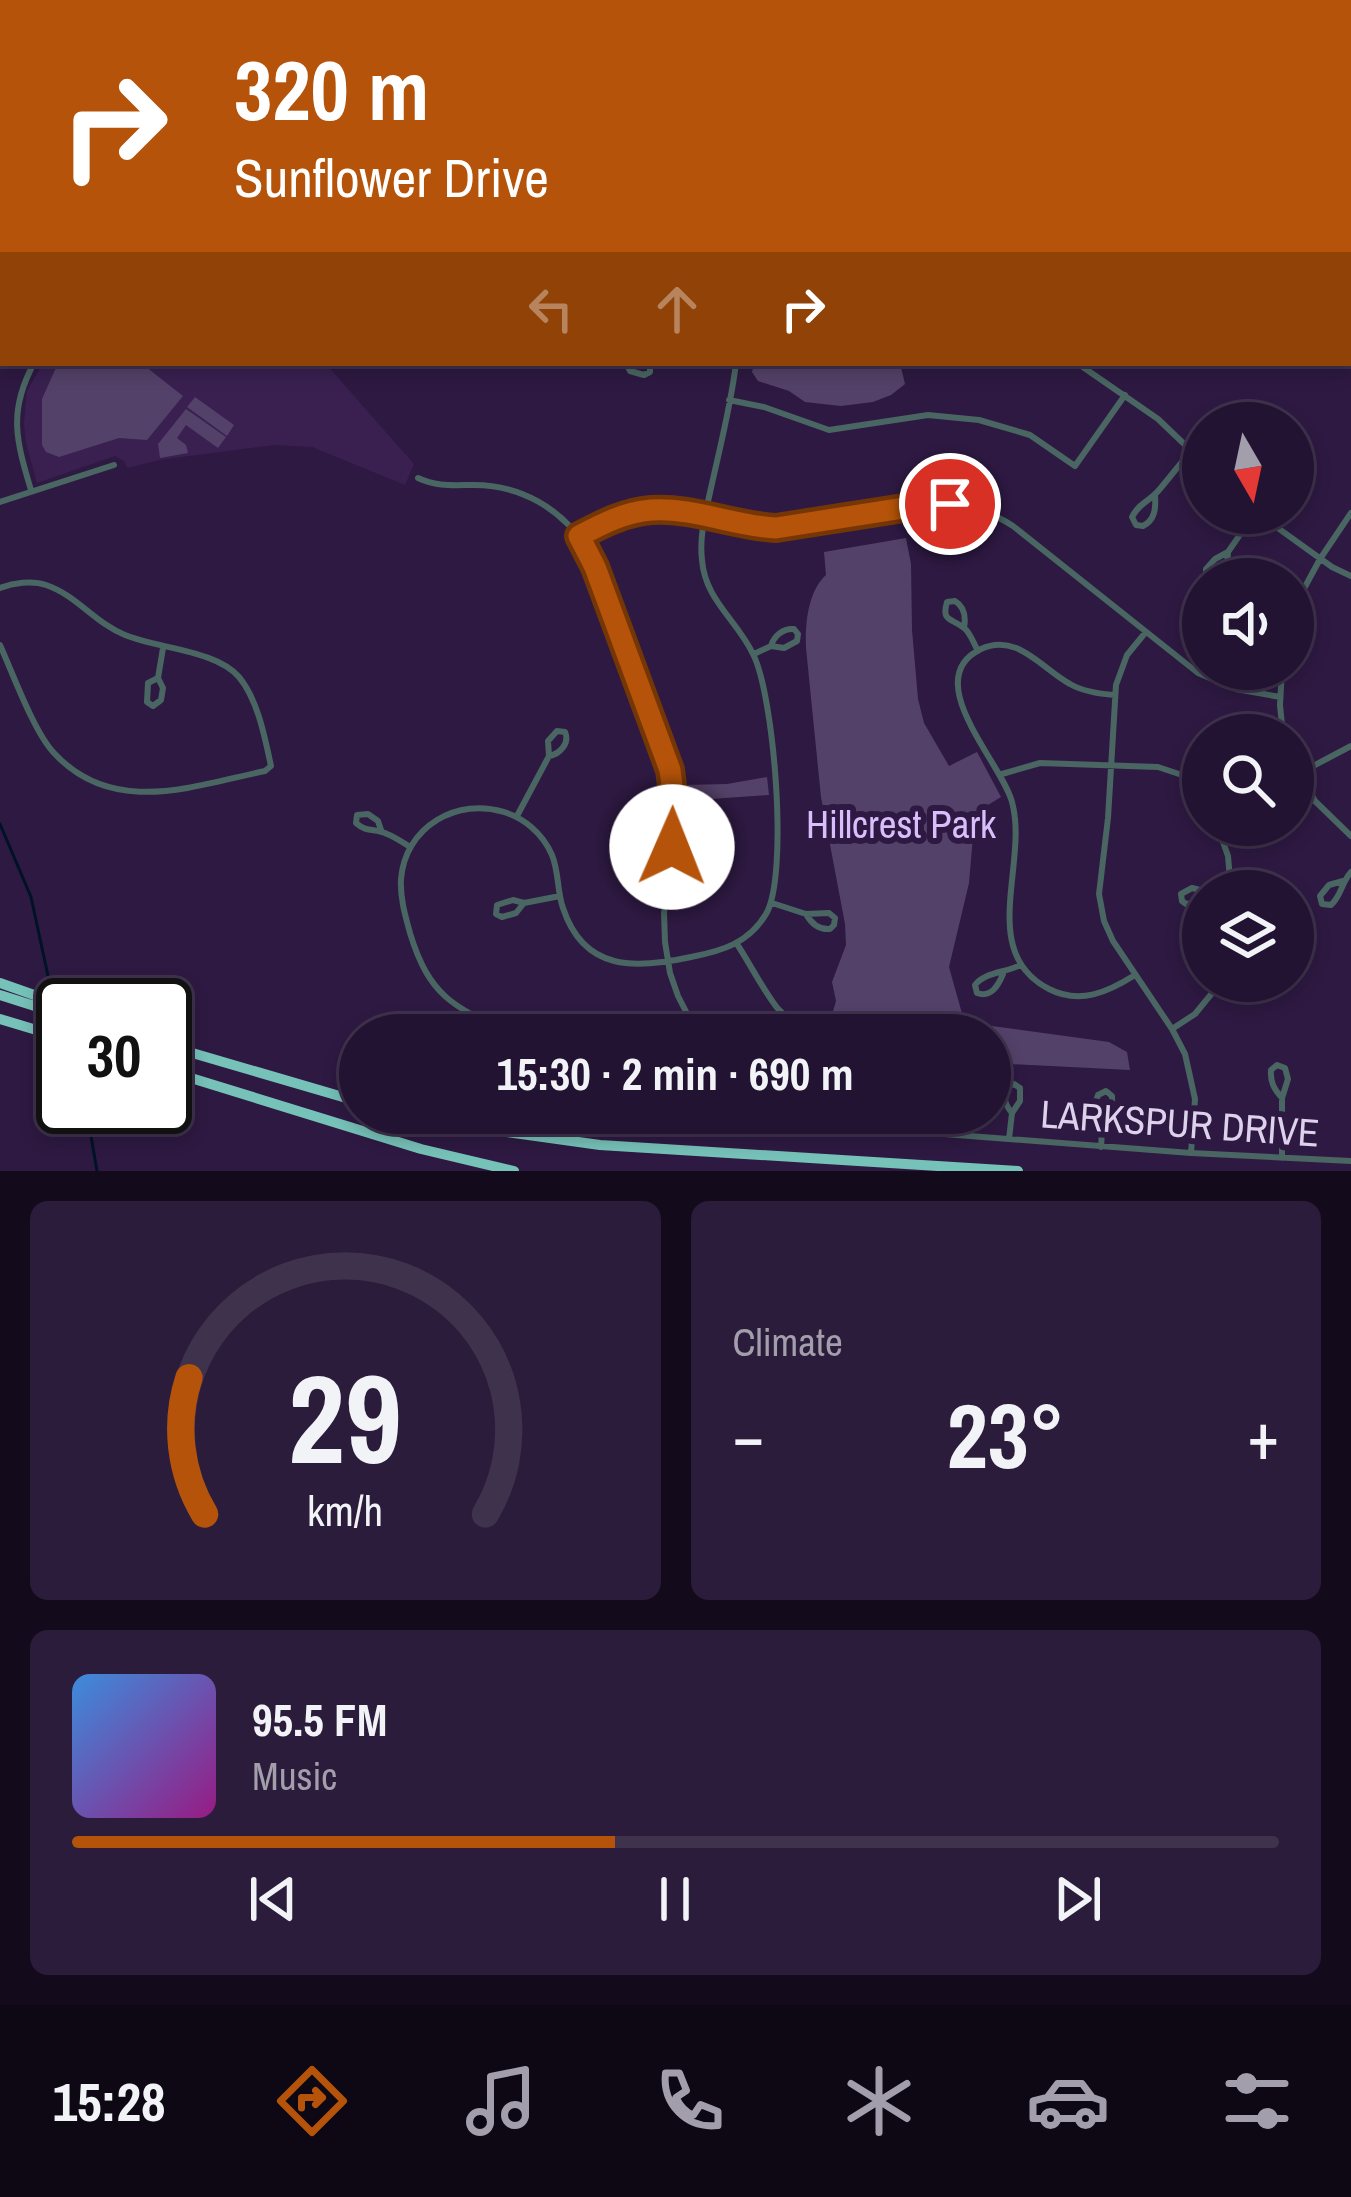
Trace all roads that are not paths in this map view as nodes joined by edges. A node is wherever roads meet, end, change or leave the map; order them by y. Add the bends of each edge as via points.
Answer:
1 (33, 366) edge
2 (628, 366) edge
3 (650, 366) edge
4 (735, 366) edge
5 (1082, 366) edge
6 (1125, 394) junction
7 (729, 400) junction
8 (1182, 442) edge
9 (1182, 462) edge
10 (113, 465) dead end
11 (418, 478) dead end
12 (31, 490) junction
13 (1155, 496) junction
14 (0, 502) edge
15 (1351, 513) edge
16 (705, 517) junction
17 (1241, 534) edge
18 (1286, 534) edge
19 (579, 536) junction
20 (1228, 552) junction
21 (1218, 558) edge
22 (1227, 558) edge
23 (1321, 559) junction
24 (1314, 572) edge
25 (1351, 576) edge
26 (0, 588) edge
27 (964, 628) junction
28 (1145, 632) junction
29 (0, 645) edge
30 (771, 646) dead end
31 (163, 648) junction
32 (978, 650) junction
33 (754, 654) junction
34 (158, 678) dead end
35 (1280, 690) edge
36 (1114, 695) junction
37 (1280, 697) junction
38 (1281, 714) edge
39 (1351, 746) edge
40 (549, 756) dead end
41 (1314, 765) edge
42 (1112, 766) junction
43 (1000, 775) junction
44 (1182, 776) edge
45 (1314, 799) edge
46 (517, 816) junction
47 (381, 830) dead end
48 (1351, 836) edge
49 (410, 847) junction
50 (1351, 872) edge
51 (1343, 881) junction
52 (560, 896) junction
53 (524, 903) dead end
54 (772, 903) junction
55 (806, 914) dead end
56 (737, 944) junction
57 (668, 962) junction
58 (1020, 965) junction
59 (1003, 974) junction
60 (1135, 975) junction
61 (0, 983) edge
62 (0, 995) edge
63 (36, 996) edge
64 (1206, 1002) edge
65 (36, 1004) edge
66 (779, 1013) edge
67 (472, 1014) edge
68 (687, 1014) edge
69 (0, 1019) edge
70 (1172, 1029) junction
71 (36, 1030) edge
72 (192, 1053) edge
73 (192, 1078) edge
74 (339, 1096) edge
75 (1282, 1097) junction
76 (1012, 1113) dead end
77 (1104, 1119) dead end
78 (524, 1134) edge
79 (956, 1134) edge
80 (1010, 1139) junction
81 (1101, 1147) junction
82 (1191, 1153) junction
83 (1282, 1159) junction
84 (1351, 1161) edge
85 (514, 1171) edge
86 (1018, 1171) edge

1 - 12 street via 15,420
2 - 3 street via 644,375
4 - 7 street
5 - 6 street
6 - 7 street via 1075,466 1030,435 979,420 928,415 829,430
6 - 8 street
7 - 16 street
9 - 13 street
10 - 12 street
11 - 19 street via 523,494
12 - 14 street
13 - 13 street via 1136,509 1136,525 1151,520
15 - 23 street
16 - 19 street via 648,510
16 - 28 street via 776,528 923,505 974,507 1012,526
16 - 33 street via 706,581
17 - 20 street
18 - 23 street
19 - 57 street via 670,770
20 - 21 street
20 - 22 street
23 - 24 street
23 - 25 street
26 - 31 street via 41,583 100,623
27 - 27 street via 962,607 947,602 947,616
27 - 32 street
28 - 36 street via 1123,663
28 - 37 street via 1208,678
29 - 31 street via 52,752 85,778 153,794 271,766 238,675
30 - 33 street
31 - 34 street
32 - 36 street via 1012,646 1074,686
32 - 43 street via 961,670 958,697
33 - 54 street via 777,802
35 - 37 street
36 - 42 street
37 - 38 street
39 - 41 street
40 - 46 street
42 - 43 street via 1034,764
42 - 44 street
42 - 60 street via 1099,894 1107,928
43 - 58 street via 1016,816 1010,925
45 - 48 street
46 - 49 street via 491,808 455,812
46 - 52 street via 553,856
47 - 49 street
49 - 67 street via 401,899 423,970
50 - 51 street
51 - 51 street via 1327,886 1322,904 1333,904
52 - 53 street
52 - 57 street via 572,929 599,956 631,965
54 - 55 street
54 - 56 street
56 - 57 street
56 - 66 street
57 - 68 street
58 - 59 street
58 - 60 street via 1047,988 1075,997
59 - 59 street via 980,979 977,993 992,992
60 - 70 street
61 - 63 highway
62 - 65 highway
64 - 70 street
69 - 71 highway
70 - 82 street via 1194,1088
72 - 74 highway
73 - 85 highway
75 - 75 street via 1287,1074 1277,1065 1271,1081
75 - 83 street
76 - 80 street
77 - 81 street
78 - 86 highway via 641,1149
79 - 80 street, LARKSPUR DRIVE
80 - 81 street, LARKSPUR DRIVE
81 - 82 street, LARKSPUR DRIVE
82 - 83 street, LARKSPUR DRIVE
83 - 84 street, LARKSPUR DRIVE

